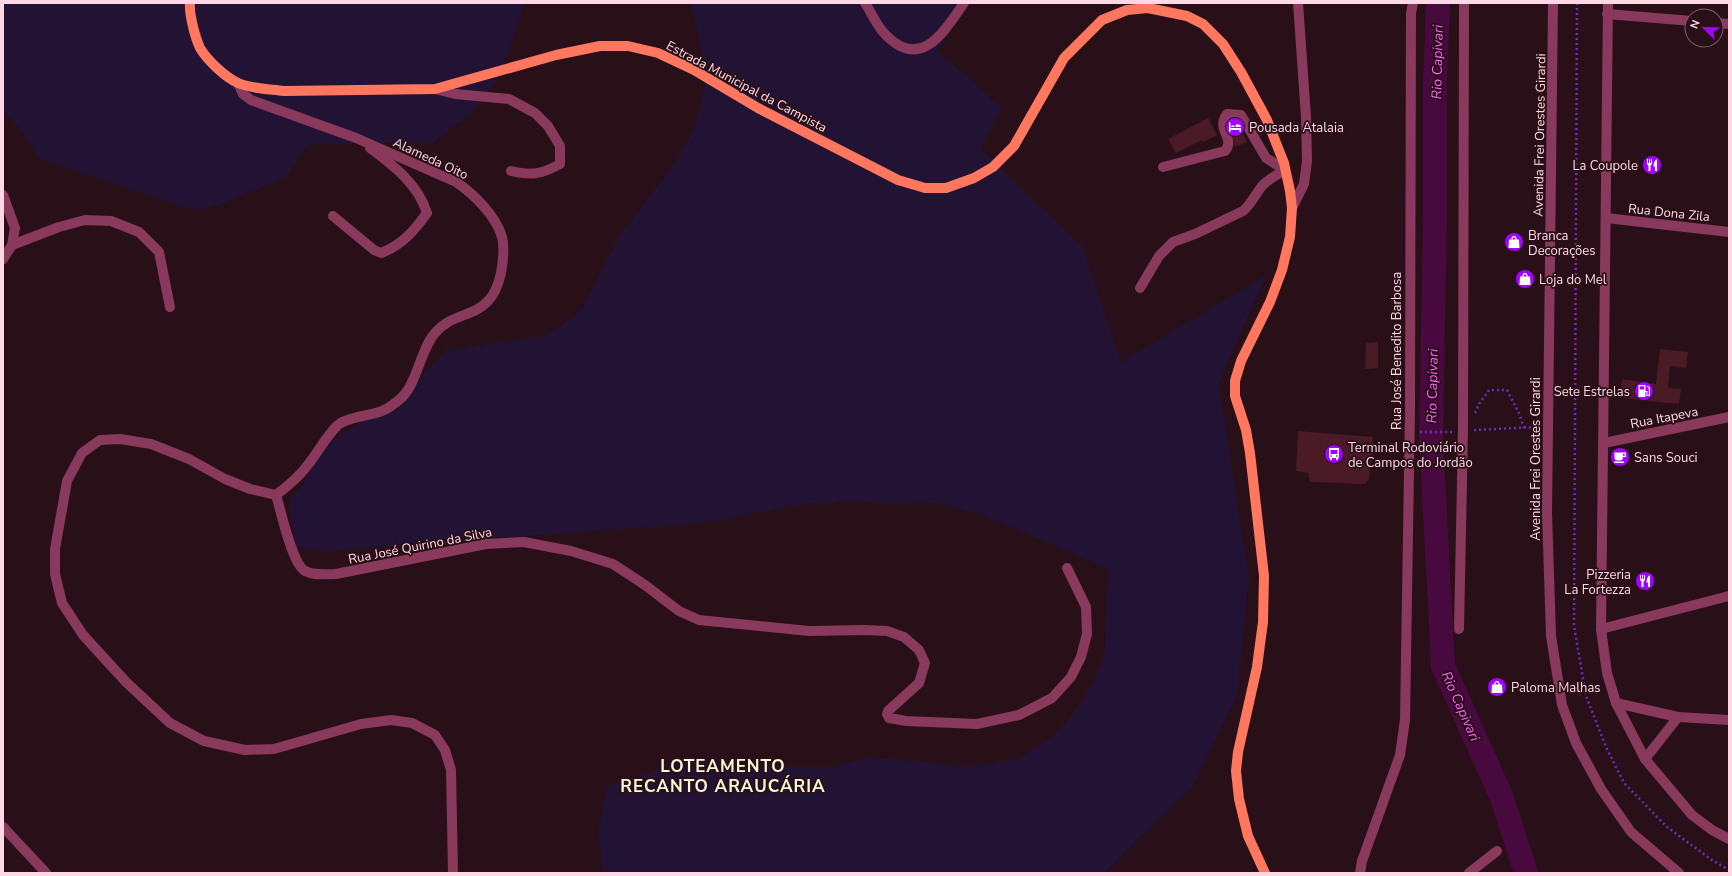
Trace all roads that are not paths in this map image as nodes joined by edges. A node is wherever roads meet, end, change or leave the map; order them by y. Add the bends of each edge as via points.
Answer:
1 (190, 3) edge
2 (865, 3) edge
3 (964, 3) edge
4 (1298, 3) edge
5 (1413, 3) edge
6 (1464, 3) edge
7 (1553, 3) edge
8 (1608, 3) edge
9 (1607, 14) junction
10 (1684, 20) edge
11 (238, 83) junction
12 (435, 89) junction
13 (356, 138) junction
14 (1163, 167) dead end
15 (1285, 170) junction
16 (511, 171) dead end
17 (3, 195) edge
18 (1292, 208) junction
19 (333, 216) dead end
20 (1606, 218) junction
21 (1729, 232) edge
22 (12, 245) junction
23 (3, 259) edge
24 (1140, 288) dead end
25 (170, 307) dead end
26 (1729, 418) edge
27 (1604, 443) junction
28 (276, 495) junction
29 (1067, 568) dead end
30 (1729, 596) edge
31 (1459, 629) dead end
32 (1601, 629) junction
33 (1616, 703) junction
34 (1678, 717) junction
35 (1729, 720) edge
36 (1645, 758) junction
37 (3, 828) edge
38 (1729, 839) edge
39 (1497, 851) dead end
40 (46, 873) edge
41 (453, 873) edge
42 (1264, 873) edge
43 (1360, 873) edge
44 (1469, 873) edge
45 (1679, 873) edge

1 - 11 main road, Estrada Municipal da Campista via 189,11 200,48 219,71
2 - 3 street via 883,32 910,50 930,45
4 - 18 street via 1307,161 1304,184
5 - 43 street, Rua José Benedito Barbosa via 1405,720 1400,755
6 - 31 street via 1465,430
7 - 45 street, Avenida Frei Orestes Girardi via 1547,513 1551,636 1562,705 1576,743 1601,789 1631,832
8 - 9 street
9 - 10 street
9 - 20 street
11 - 12 main road, Estrada Municipal da Campista via 262,89 284,90
11 - 13 street, Alameda Oito via 243,94 251,100
12 - 15 main road, Estrada Municipal da Campista via 556,55 600,46 628,46 658,53 688,67 758,108 898,180 925,188 946,188 974,178 993,167 1014,146 1064,58 1102,20 1126,10 1148,8 1187,16 1203,24 1223,44 1267,120
12 - 16 street via 456,94 509,99 535,113 548,126 560,146 560,164 547,171 528,175
13 - 19 street via 406,177 423,201 427,213 412,233 393,248 381,253
13 - 28 street, Alameda Oito via 456,182 469,191 489,212 502,237 504,261 500,280 489,300 475,311 454,317 434,334 411,383 401,398 384,410 340,424 295,481
14 - 15 street via 1225,151 1229,143 1222,126 1223,119 1227,114 1235,113 1241,115 1266,158
15 - 18 main road, Estrada Municipal da Campista
15 - 24 street via 1269,179 1243,211 1172,242 1158,256
17 - 22 street via 14,228
18 - 42 main road, Estrada Municipal da Campista via 1290,237 1282,270 1270,302 1241,361 1235,381 1235,396 1250,453 1264,576 1263,622 1258,667 1236,771 1239,799 1248,836
20 - 21 street, Rua Dona Zila
20 - 27 street
22 - 23 street
22 - 25 street via 86,220 110,221 139,232 158,252
26 - 27 street, Rua Itapeva
27 - 32 street
28 - 29 street, Rua José Quirino da Silva via 289,543 299,566 315,574 336,574 486,544 524,542 572,551 612,564 679,611 699,620 809,631 887,631 904,637 919,650 925,663 918,683 887,714 889,718 906,721 977,724 1019,715 1052,698 1071,677 1081,657 1087,634 1086,607
28 - 41 street via 250,489 225,479 151,444 120,439 100,440 82,453 67,482 55,549 55,574 62,603 83,634 126,682 170,724 204,741 245,750 274,749 361,724 391,720 412,723 435,735 445,750 451,770
30 - 32 street
32 - 33 street via 1607,673
33 - 34 street
33 - 36 street
34 - 35 street
34 - 36 street
36 - 38 street via 1692,815
37 - 40 street
39 - 44 street

